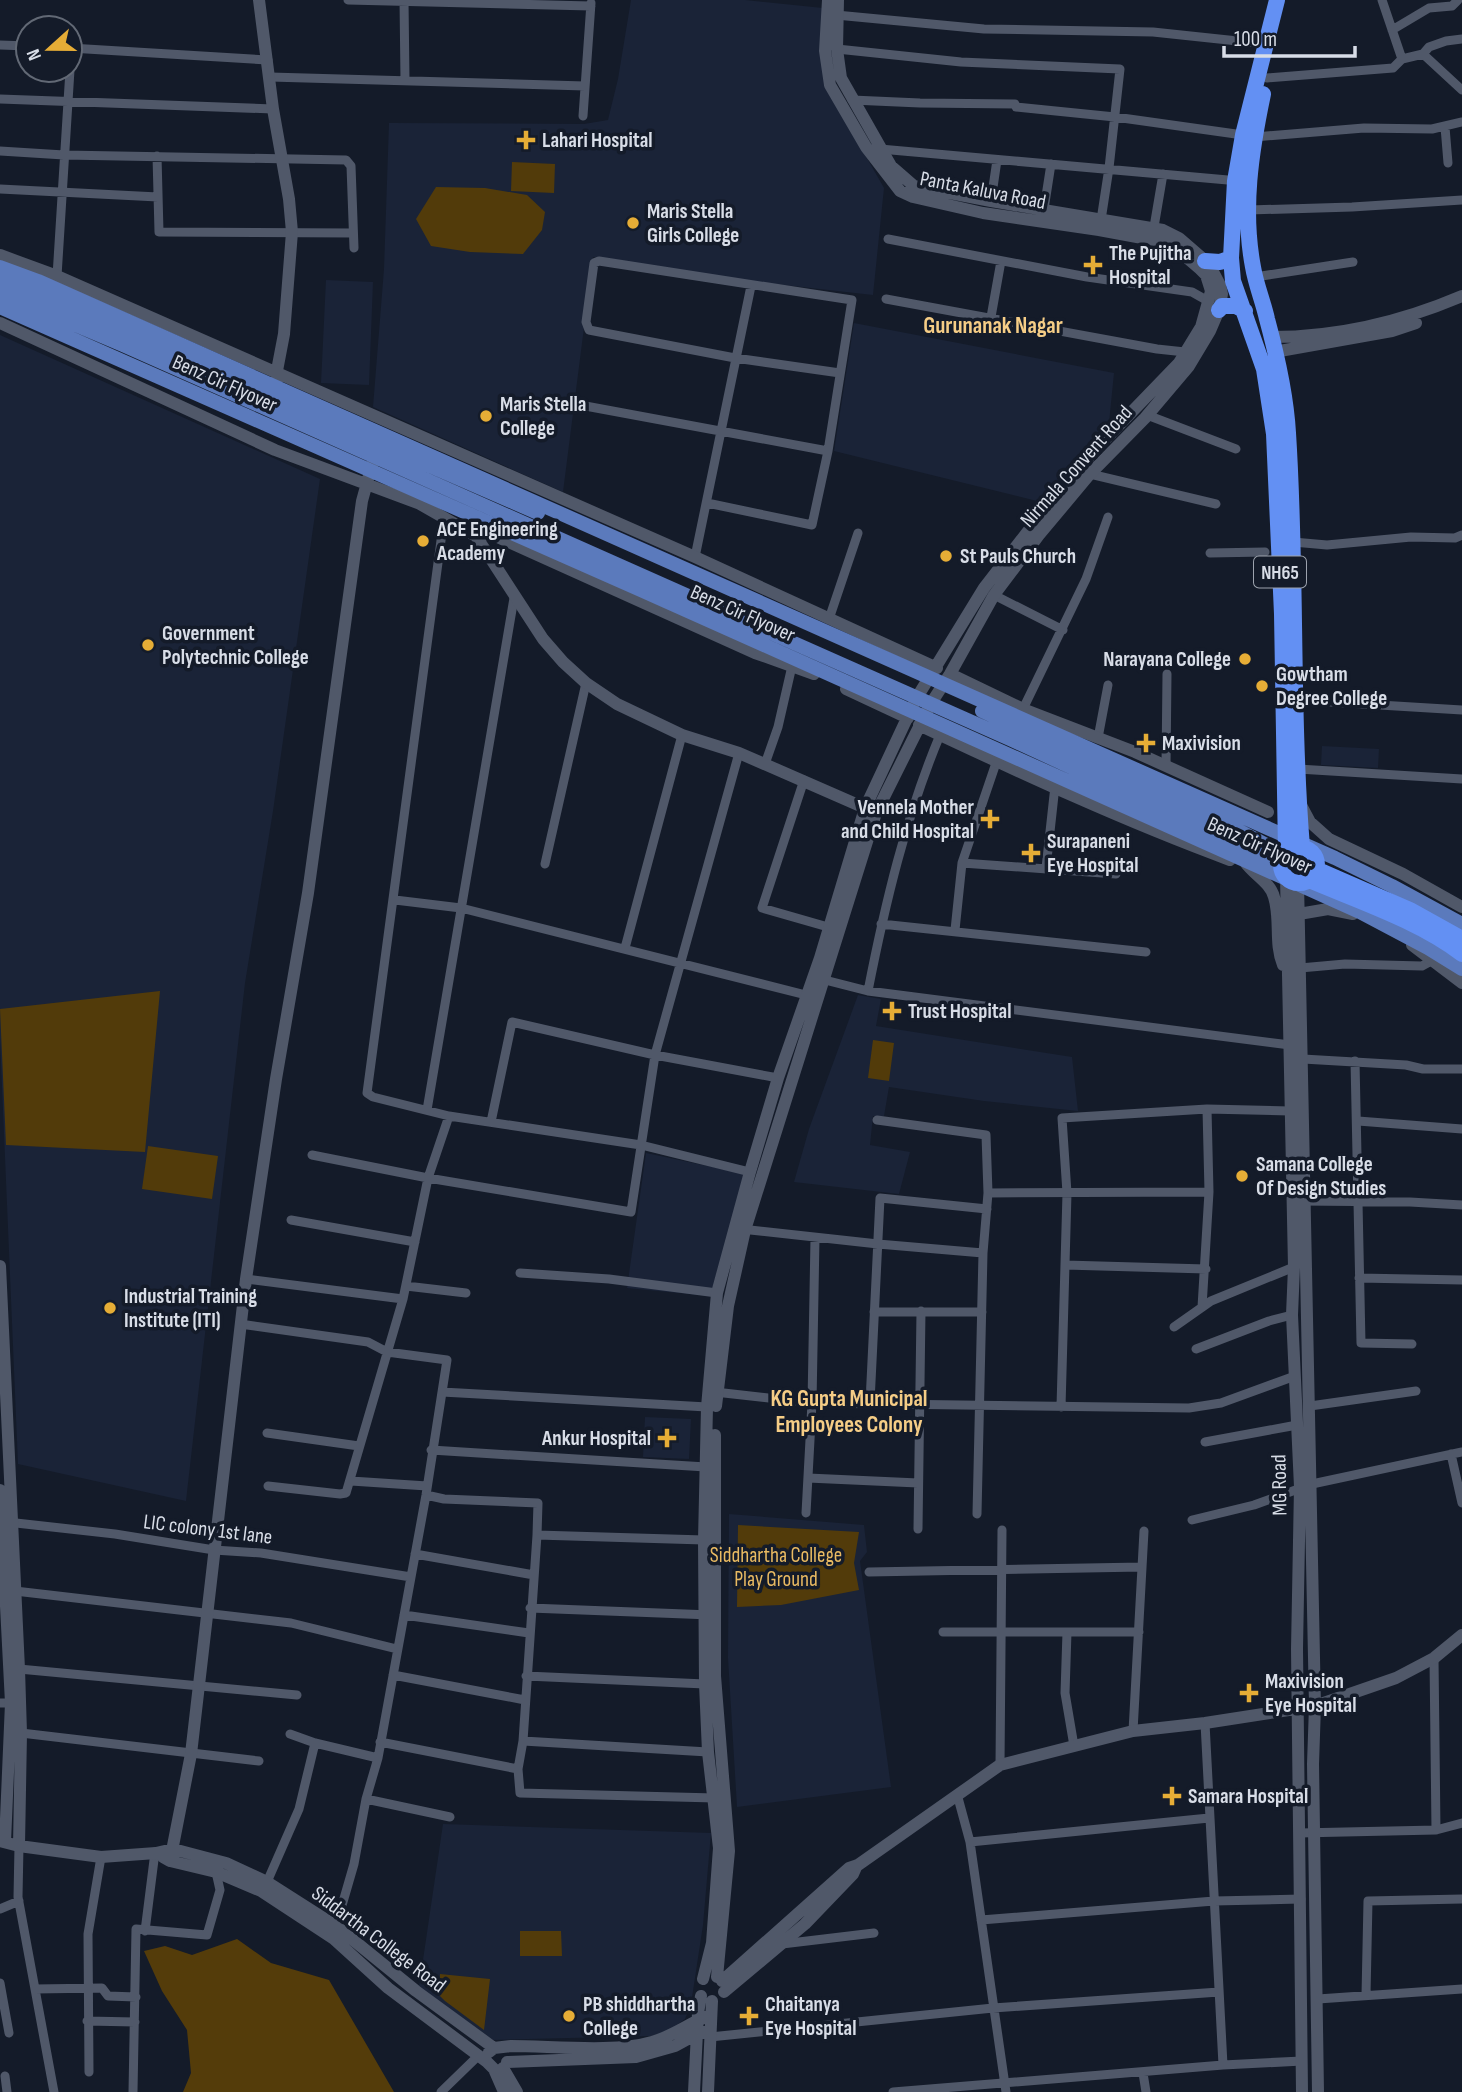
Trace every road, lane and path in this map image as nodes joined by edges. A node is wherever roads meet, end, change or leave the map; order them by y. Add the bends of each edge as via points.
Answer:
1 (259, 0) edge
2 (348, 0) edge
3 (828, 0) edge
4 (838, 0) edge
5 (1277, 0) edge
6 (1287, 0) edge
7 (1382, 0) edge
8 (1458, 0) edge
9 (404, 1) edge
10 (591, 3) edge
11 (836, 15) junction
12 (1392, 30) junction
13 (1462, 39) edge
14 (1266, 44) junction
15 (84, 49) edge
16 (837, 49) junction
17 (1423, 54) junction
18 (1402, 59) junction
19 (268, 60) junction
20 (270, 77) junction
21 (1267, 78) junction
22 (405, 80) junction
23 (69, 84) edge
24 (585, 86) junction
25 (1462, 90) edge
26 (0, 99) edge
27 (852, 100) junction
28 (68, 102) junction
29 (273, 109) junction
30 (583, 116) dead end
31 (1115, 117) junction
32 (1462, 122) edge
33 (1445, 127) junction
34 (1248, 136) junction
35 (867, 149) junction
36 (881, 149) junction
37 (0, 151) edge
38 (64, 155) junction
39 (157, 156) junction
40 (281, 159) junction
41 (997, 160) junction
42 (1448, 163) dead end
43 (1051, 164) junction
44 (1109, 169) junction
45 (1163, 174) junction
46 (1242, 182) junction
47 (0, 189) edge
48 (62, 192) junction
49 (158, 197) junction
50 (1462, 200) edge
51 (991, 201) junction
52 (1044, 209) junction
53 (1249, 210) junction
54 (1101, 220) junction
55 (1154, 228) junction
56 (292, 232) junction
57 (353, 233) junction
58 (888, 239) dead end
59 (354, 248) dead end
60 (0, 255) edge
61 (1231, 258) junction
62 (1001, 261) junction
63 (1205, 261) junction
64 (1353, 261) dead end
65 (0, 267) edge
66 (57, 276) junction
67 (1255, 277) junction
68 (0, 279) edge
69 (1214, 284) junction
70 (751, 286) junction
71 (0, 293) edge
72 (1462, 296) edge
73 (886, 299) dead end
74 (1214, 305) junction
75 (1462, 305) edge
76 (0, 307) edge
77 (1245, 311) junction
78 (991, 317) junction
79 (0, 323) edge
80 (1273, 344) junction
81 (1185, 352) junction
82 (735, 358) junction
83 (276, 373) junction
84 (839, 373) junction
85 (272, 396) junction
86 (580, 405) dead end
87 (1147, 415) junction
88 (722, 430) junction
89 (1236, 449) dead end
90 (828, 451) junction
91 (374, 457) junction
92 (1090, 474) junction
93 (1283, 478) junction
94 (367, 482) junction
95 (707, 503) junction
96 (1216, 504) dead end
97 (1108, 517) dead end
98 (444, 518) junction
99 (858, 533) dead end
100 (1462, 535) edge
101 (476, 537) junction
102 (1293, 542) junction
103 (1265, 552) dead end
104 (1210, 553) dead end
105 (695, 557) junction
106 (994, 595) junction
107 (514, 598) junction
108 (829, 619) junction
109 (1063, 630) junction
110 (792, 666) junction
111 (937, 668) junction
112 (950, 674) junction
113 (1167, 674) dead end
114 (586, 683) junction
115 (1108, 685) dead end
116 (932, 687) junction
117 (1297, 701) junction
118 (923, 702) junction
119 (1023, 709) junction
120 (1462, 710) edge
121 (908, 718) junction
122 (919, 725) junction
123 (682, 735) junction
124 (940, 735) junction
125 (1098, 738) junction
126 (739, 753) junction
127 (996, 763) junction
128 (765, 764) junction
129 (1166, 766) junction
130 (1297, 769) junction
131 (1462, 779) edge
132 (804, 780) junction
133 (1055, 786) junction
134 (1291, 798) junction
135 (865, 808) junction
136 (1268, 811) junction
137 (1232, 827) junction
138 (1237, 844) junction
139 (1302, 847) junction
140 (1285, 853) junction
141 (1368, 857) junction
142 (962, 863) junction
143 (545, 864) dead end
144 (1247, 865) junction
145 (1046, 868) junction
146 (1116, 874) dead end
147 (1298, 876) junction
148 (1379, 896) junction
149 (395, 900) junction
150 (1462, 907) edge
151 (461, 908) junction
152 (1299, 914) junction
153 (881, 924) junction
154 (1462, 924) edge
155 (828, 927) junction
156 (955, 930) junction
157 (1462, 939) edge
158 (625, 948) junction
159 (1146, 952) dead end
160 (1462, 954) edge
161 (1433, 960) junction
162 (682, 962) junction
163 (1300, 968) junction
164 (1462, 969) edge
165 (819, 979) junction
166 (1288, 979) junction
167 (1462, 983) edge
168 (868, 990) junction
169 (806, 995) junction
170 (1290, 1045) junction
171 (655, 1055) junction
172 (1303, 1059) junction
173 (1355, 1061) junction
174 (1462, 1069) edge
175 (778, 1078) junction
176 (1208, 1109) junction
177 (427, 1110) junction
178 (1290, 1111) junction
179 (449, 1115) junction
180 (877, 1120) dead end
181 (1358, 1121) junction
182 (491, 1122) junction
183 (1462, 1129) edge
184 (641, 1145) junction
185 (312, 1155) dead end
186 (750, 1172) junction
187 (428, 1178) junction
188 (1209, 1192) junction
189 (988, 1193) junction
190 (1067, 1193) junction
191 (1292, 1201) junction
192 (1358, 1201) junction
193 (1306, 1202) junction
194 (1462, 1205) edge
195 (987, 1209) junction
196 (291, 1220) dead end
197 (739, 1228) junction
198 (815, 1238) junction
199 (415, 1242) junction
200 (878, 1244) junction
201 (983, 1253) junction
202 (1065, 1265) junction
203 (0, 1266) edge
204 (1294, 1266) junction
205 (1206, 1269) junction
206 (520, 1273) dead end
207 (1359, 1278) junction
208 (246, 1279) junction
209 (1462, 1280) edge
210 (406, 1286) junction
211 (466, 1293) dead end
212 (717, 1293) junction
213 (1307, 1295) junction
214 (1293, 1296) junction
215 (403, 1299) junction
216 (1202, 1307) junction
217 (921, 1311) junction
218 (874, 1312) junction
219 (982, 1312) junction
220 (1292, 1315) junction
221 (240, 1324) junction
222 (1174, 1327) dead end
223 (1412, 1344) dead end
224 (1196, 1349) dead end
225 (387, 1352) junction
226 (1295, 1376) junction
227 (1416, 1391) dead end
228 (442, 1392) junction
229 (713, 1392) junction
230 (870, 1402) junction
231 (812, 1403) junction
232 (920, 1404) junction
233 (979, 1406) junction
234 (1310, 1406) junction
235 (707, 1407) junction
236 (1061, 1407) junction
237 (1297, 1424) junction
238 (267, 1433) dead end
239 (1205, 1442) dead end
240 (359, 1446) junction
241 (431, 1450) junction
242 (1462, 1451) edge
243 (1451, 1454) junction
244 (706, 1468) junction
245 (808, 1478) junction
246 (351, 1481) junction
247 (918, 1483) junction
248 (1306, 1485) junction
249 (268, 1486) dead end
250 (0, 1490) edge
251 (426, 1491) junction
252 (1462, 1503) edge
253 (806, 1513) dead end
254 (977, 1514) dead end
255 (1192, 1520) dead end
256 (5, 1522) edge
257 (918, 1529) dead end
258 (1002, 1530) dead end
259 (1144, 1531) dead end
260 (537, 1535) junction
261 (704, 1540) junction
262 (214, 1550) junction
263 (415, 1554) junction
264 (1142, 1567) junction
265 (1001, 1570) junction
266 (869, 1572) dead end
267 (534, 1575) junction
268 (411, 1577) junction
269 (7, 1589) edge
270 (530, 1608) junction
271 (206, 1615) junction
272 (404, 1615) junction
273 (709, 1615) junction
274 (943, 1632) dead end
275 (1001, 1632) junction
276 (1067, 1632) junction
277 (1139, 1632) junction
278 (529, 1633) junction
279 (1462, 1634) edge
280 (4, 1647) edge
281 (397, 1649) junction
282 (1434, 1658) junction
283 (19, 1669) junction
284 (393, 1675) junction
285 (526, 1676) junction
286 (198, 1684) junction
287 (705, 1684) junction
288 (297, 1695) dead end
289 (525, 1700) junction
290 (6, 1703) edge
291 (1315, 1706) junction
292 (1298, 1709) junction
293 (1205, 1723) junction
294 (1133, 1731) junction
295 (21, 1733) junction
296 (290, 1734) dead end
297 (523, 1741) junction
298 (380, 1742) junction
299 (315, 1743) junction
300 (1074, 1746) junction
301 (708, 1752) junction
302 (191, 1754) junction
303 (377, 1758) junction
304 (259, 1761) dead end
305 (1000, 1765) junction
306 (519, 1769) junction
307 (957, 1794) junction
308 (715, 1798) junction
309 (366, 1799) junction
310 (450, 1817) dead end
311 (1209, 1818) junction
312 (1462, 1824) edge
313 (1436, 1830) junction
314 (1299, 1833) junction
315 (1315, 1833) junction
316 (2, 1842) edge
317 (970, 1842) junction
318 (19, 1846) junction
319 (156, 1853) junction
320 (172, 1855) junction
321 (101, 1857) junction
322 (858, 1864) junction
323 (216, 1872) junction
324 (267, 1882) junction
325 (1301, 1899) junction
326 (1462, 1899) edge
327 (1214, 1901) junction
328 (19, 1902) junction
329 (0, 1909) edge
330 (981, 1920) junction
331 (336, 1926) junction
332 (145, 1931) junction
333 (874, 1933) dead end
334 (782, 1944) junction
335 (703, 1979) junction
336 (0, 1983) edge
337 (721, 1983) junction
338 (88, 1988) junction
339 (35, 1989) junction
340 (1462, 1989) edge
341 (1219, 1992) junction
342 (1366, 1995) junction
343 (136, 1997) junction
344 (1318, 1999) junction
345 (708, 2004) junction
346 (993, 2008) junction
347 (698, 2019) junction
348 (88, 2021) junction
349 (135, 2022) junction
350 (9, 2033) dead end
351 (706, 2034) junction
352 (497, 2048) junction
353 (1302, 2061) junction
354 (494, 2063) junction
355 (1223, 2066) junction
356 (89, 2072) dead end
357 (1143, 2073) junction
358 (5, 2076) dead end
359 (1005, 2088) edge
360 (7, 2092) edge
361 (54, 2092) edge
362 (133, 2092) edge
363 (441, 2092) edge
364 (503, 2092) edge
365 (517, 2092) edge
366 (694, 2092) edge
367 (708, 2092) edge
368 (893, 2092) edge
369 (1146, 2092) edge
370 (1302, 2092) edge
371 (1318, 2092) edge

1 - 19 street
2 - 9 street
3 - 35 street, Panta Kaluva Road via 825,51 830,85
4 - 11 street, Panta Kaluva Road
5 - 14 highway, NH65
6 - 21 highway, NH65
7 - 12 street
8 - 12 street via 1452,6 1429,8
9 - 10 street
9 - 22 street
10 - 24 street
11 - 14 street via 984,29 1153,32
11 - 16 street, Panta Kaluva Road
12 - 18 street
13 - 17 street via 1429,47
14 - 34 highway, NH65
15 - 19 street
16 - 27 street, Panta Kaluva Road via 841,78
16 - 31 street via 961,62 1120,69
17 - 18 street
17 - 25 street
18 - 21 street via 1393,68
19 - 20 street
20 - 22 street
20 - 29 street
21 - 34 highway, NH65
22 - 24 street
23 - 28 street
24 - 30 street
26 - 28 street
27 - 31 street via 1015,104
27 - 36 street, Panta Kaluva Road
28 - 29 street
28 - 38 street
29 - 40 street
31 - 34 street
31 - 44 street
32 - 33 street
33 - 34 street
33 - 42 street
34 - 46 highway, NH65
35 - 36 street
35 - 69 street, Panta Kaluva Road via 900,191 913,197 1164,242
36 - 41 street
36 - 51 street, Panta Kaluva Road via 891,166 914,186
37 - 38 street
38 - 39 street
38 - 48 street
39 - 40 street
39 - 49 street
40 - 56 street
40 - 57 street via 348,161
41 - 43 street
41 - 51 street
43 - 44 street
43 - 52 street
44 - 45 street
44 - 54 street
45 - 46 street
45 - 55 street
46 - 53 highway, NH65
46 - 61 highway, NH65
47 - 48 street
48 - 49 street
48 - 66 street
49 - 56 street via 159,232
50 - 53 street
51 - 52 street, Panta Kaluva Road
52 - 54 street, Panta Kaluva Road
53 - 67 highway, NH65
54 - 55 street, Panta Kaluva Road
55 - 63 street, Panta Kaluva Road via 1171,233
56 - 57 street
56 - 83 street via 284,334
57 - 59 street
58 - 62 street
60 - 66 street
61 - 63 highway
61 - 77 highway, NH65 via 1233,281
62 - 74 street via 1192,292
62 - 78 street
63 - 69 street, Panta Kaluva Road
64 - 67 street
65 - 154 main road, Benz Cir Flyover via 1324,853
66 - 83 street
67 - 80 highway, NH65
68 - 85 main road
69 - 74 street, Nirmala Convent Road via 1222,294
70 - 82 street
70 - 82 street via 599,261 592,267 589,330
70 - 84 street via 852,300
71 - 91 main road
72 - 80 street via 1392,322
73 - 78 street
74 - 77 highway
74 - 81 street, Nirmala Convent Road
74 - 87 street, Nirmala Convent Road via 1197,354
75 - 80 street via 1392,331
76 - 164 main road, Benz Cir Flyover via 1347,907
77 - 93 highway, NH65 via 1270,399
78 - 81 street
79 - 94 street via 275,450
80 - 93 highway, NH65 via 1283,392
81 - 111 street, Nirmala Convent Road via 1039,517 984,588
82 - 84 street
82 - 88 street
83 - 85 street
83 - 105 street
84 - 90 street
85 - 116 main road
86 - 88 street
87 - 89 street
87 - 92 street, Nirmala Convent Road
88 - 90 street
88 - 95 street
90 - 95 street via 812,525
91 - 94 street
91 - 118 main road
92 - 96 street
92 - 106 street, Nirmala Convent Road
93 - 102 highway, NH65
93 - 134 highway, NH65 via 1282,614
94 - 98 street
94 - 208 street via 308,894
95 - 105 street
97 - 109 street
98 - 101 street
98 - 149 street
99 - 108 street
100 - 102 street via 1327,545
101 - 107 street
101 - 110 street via 491,534
102 - 117 highway, NH65
103 - 104 street
105 - 108 street
106 - 109 street
106 - 112 street, Nirmala Convent Road
107 - 114 street via 543,639
107 - 151 street
108 - 111 street
109 - 119 street
110 - 121 street
110 - 128 street
111 - 116 street, Nirmala Convent Road
112 - 116 street, Nirmala Convent Road
112 - 119 street
113 - 129 street
114 - 123 street via 617,704
114 - 143 street
115 - 125 street
116 - 118 street
116 - 137 main road
117 - 120 street
117 - 130 highway, NH65
118 - 121 street
118 - 122 street
118 - 138 main road
119 - 125 street
121 - 135 street
122 - 124 street
122 - 165 street via 876,813
123 - 126 street
123 - 158 street
124 - 127 street
124 - 153 street
125 - 129 street
126 - 128 street
126 - 162 street
127 - 133 street
127 - 142 street
128 - 132 street
129 - 136 street
130 - 131 street
130 - 134 highway, NH65
132 - 135 street
132 - 155 street via 762,908
133 - 144 street via 1146,829
133 - 145 street
134 - 136 street
134 - 139 highway, NH65
134 - 140 highway, NH65
134 - 141 street via 1319,832
135 - 155 street
136 - 137 street
137 - 140 main road
138 - 144 street
138 - 147 main road
139 - 140 highway
139 - 147 highway, NH65 via 1314,855
140 - 147 highway, NH65 via 1282,859
141 - 148 street
141 - 150 street
142 - 145 street
142 - 156 street
144 - 166 street via 1274,897 1278,949
145 - 146 street
147 - 148 highway
147 - 152 street, MG Road
147 - 160 highway via 1411,925
147 - 166 street, MG Road
148 - 157 highway
149 - 151 street
149 - 177 street via 367,1093
151 - 158 street
151 - 177 street
152 - 161 street via 1328,909 1356,915
152 - 163 street, MG Road
153 - 156 street
153 - 168 street
155 - 165 street
156 - 159 street
158 - 162 street
161 - 163 street via 1422,966
161 - 167 street
162 - 169 street
162 - 171 street
163 - 172 street, MG Road
165 - 168 street
165 - 169 street
165 - 197 street
166 - 170 street, MG Road
168 - 170 street
169 - 175 street
170 - 178 street, MG Road
171 - 175 street
171 - 182 street via 512,1022
171 - 184 street
172 - 173 street
172 - 193 street, MG Road
173 - 174 street
173 - 181 street
175 - 186 street
176 - 178 street
176 - 188 street
176 - 190 street via 1062,1118
177 - 179 street
178 - 191 street, MG Road
179 - 182 street
179 - 187 street
180 - 189 street via 985,1135
181 - 183 street
181 - 192 street
182 - 184 street
184 - 186 street
184 - 187 street via 631,1212
185 - 187 street
186 - 197 street
187 - 199 street
188 - 190 street
188 - 205 street
189 - 190 street
189 - 195 street
190 - 202 street
191 - 193 street
191 - 204 street, MG Road
192 - 193 street
192 - 194 street
192 - 207 street
193 - 213 street, MG Road
195 - 200 street via 880,1198
195 - 201 street
196 - 199 street
197 - 198 street
197 - 212 street
197 - 229 street
198 - 200 street
198 - 231 street
199 - 210 street
200 - 201 street
200 - 218 street
201 - 219 street
202 - 205 street
202 - 236 street
203 - 256 street
204 - 214 street, MG Road
204 - 216 street
205 - 216 street
206 - 212 street
207 - 209 street
207 - 223 street via 1361,1343
208 - 215 street
208 - 221 street
210 - 211 street
210 - 215 street
212 - 229 street
213 - 214 street
213 - 234 street, MG Road
214 - 220 street, MG Road
215 - 225 street
216 - 222 street
217 - 218 street
217 - 219 street
217 - 232 street
218 - 230 street
219 - 233 street
220 - 224 street
220 - 226 street, MG Road
221 - 225 street via 368,1342
221 - 262 street
225 - 228 street via 447,1360
225 - 240 street
226 - 236 street via 1221,1403 1189,1408
226 - 237 street, MG Road
227 - 234 street
228 - 235 street
228 - 241 street
229 - 231 street
229 - 235 street
229 - 273 street
230 - 231 street
230 - 232 street
231 - 245 street
232 - 233 street
232 - 247 street
233 - 236 street
233 - 254 street
234 - 248 street, MG Road
235 - 244 street
237 - 239 street
237 - 248 street, MG Road
238 - 240 street
240 - 246 street
241 - 244 street
241 - 251 street
242 - 243 street
243 - 248 street
243 - 252 street
244 - 261 street
245 - 247 street
245 - 253 street
246 - 249 street via 344,1494
246 - 251 street
247 - 257 street
248 - 255 street via 1278,1498
248 - 291 street, MG Road
248 - 292 street, MG Road
250 - 256 street
251 - 260 street via 444,1499 538,1503
251 - 263 street
256 - 262 street, LIC colony 1st lane
256 - 269 street
258 - 265 street
259 - 264 street
260 - 261 street
260 - 267 street
261 - 273 street
262 - 268 street, LIC colony 1st lane
262 - 271 street
263 - 267 street
263 - 268 street
264 - 265 street
264 - 277 street
265 - 266 street
265 - 275 street
267 - 270 street
268 - 272 street
269 - 271 street
269 - 280 street
269 - 283 street
270 - 273 street
270 - 278 street
271 - 281 street via 291,1623
271 - 286 street
272 - 278 street
272 - 281 street
273 - 287 street
273 - 337 street via 729,1851
274 - 275 street
275 - 276 street
275 - 305 street
276 - 277 street
276 - 300 street via 1065,1693
277 - 294 street
278 - 285 street
279 - 282 street
280 - 290 street
281 - 284 street
282 - 291 street via 1396,1678
282 - 313 street
283 - 286 street
283 - 295 street
284 - 289 street
284 - 298 street
285 - 287 street
285 - 289 street
286 - 288 street
286 - 302 street
287 - 301 street
289 - 297 street
290 - 316 street
291 - 292 street
291 - 315 street, MG Road
292 - 293 street
292 - 314 street, MG Road
293 - 294 street
293 - 311 street
294 - 300 street
295 - 302 street
295 - 318 street
296 - 299 street
297 - 301 street
297 - 306 street
298 - 303 street
298 - 306 street
299 - 303 street
299 - 324 street via 299,1809
300 - 305 street
301 - 308 street
302 - 304 street
302 - 320 street
303 - 309 street
305 - 307 street
306 - 308 street via 520,1793
307 - 317 street
307 - 322 street
308 - 335 street via 719,1847 712,1943
309 - 310 street
309 - 331 street
311 - 317 street
311 - 327 street
312 - 313 street
313 - 315 street
314 - 315 street
314 - 325 street, MG Road
315 - 344 street, MG Road
316 - 318 street, Siddartha College Road
317 - 330 street
318 - 321 street, Siddartha College Road
318 - 328 street
319 - 320 street, Siddartha College Road
319 - 321 street, Siddartha College Road
319 - 332 street
320 - 323 street, Siddartha College Road
320 - 324 street, Siddartha College Road via 226,1863
321 - 338 street via 88,1934
322 - 334 street
322 - 337 street via 823,1889
323 - 332 street via 220,1890 207,1935
323 - 354 street, Siddartha College Road via 261,1891 334,1939 388,1988
324 - 331 street, Siddartha College Road
325 - 327 street
325 - 353 street, MG Road
326 - 342 street via 1368,1901
327 - 330 street
327 - 341 street
328 - 329 street
328 - 339 street
330 - 346 street
331 - 352 street, Siddartha College Road
332 - 343 street via 136,1929
333 - 334 street
334 - 337 street
335 - 337 street via 710,1976
335 - 345 street via 699,1987
336 - 350 street
337 - 345 street via 719,1999
338 - 339 street
338 - 343 street via 102,1988 108,1996
338 - 348 street
339 - 361 street
340 - 342 street
341 - 346 street
341 - 355 street
342 - 344 street
343 - 349 street
344 - 371 street, MG Road
345 - 347 street
345 - 347 street
345 - 351 street
346 - 351 street
346 - 359 street
347 - 351 street
347 - 352 street via 676,2033 625,2047
348 - 349 street
348 - 356 street
349 - 362 street
351 - 354 street via 636,2057
351 - 366 street
351 - 367 street
352 - 354 street via 489,2052
352 - 354 street via 506,2054
353 - 355 street
353 - 370 street, MG Road
354 - 363 street
354 - 364 street
354 - 365 street
355 - 357 street
357 - 359 street
357 - 369 street
358 - 360 street
359 - 368 street

